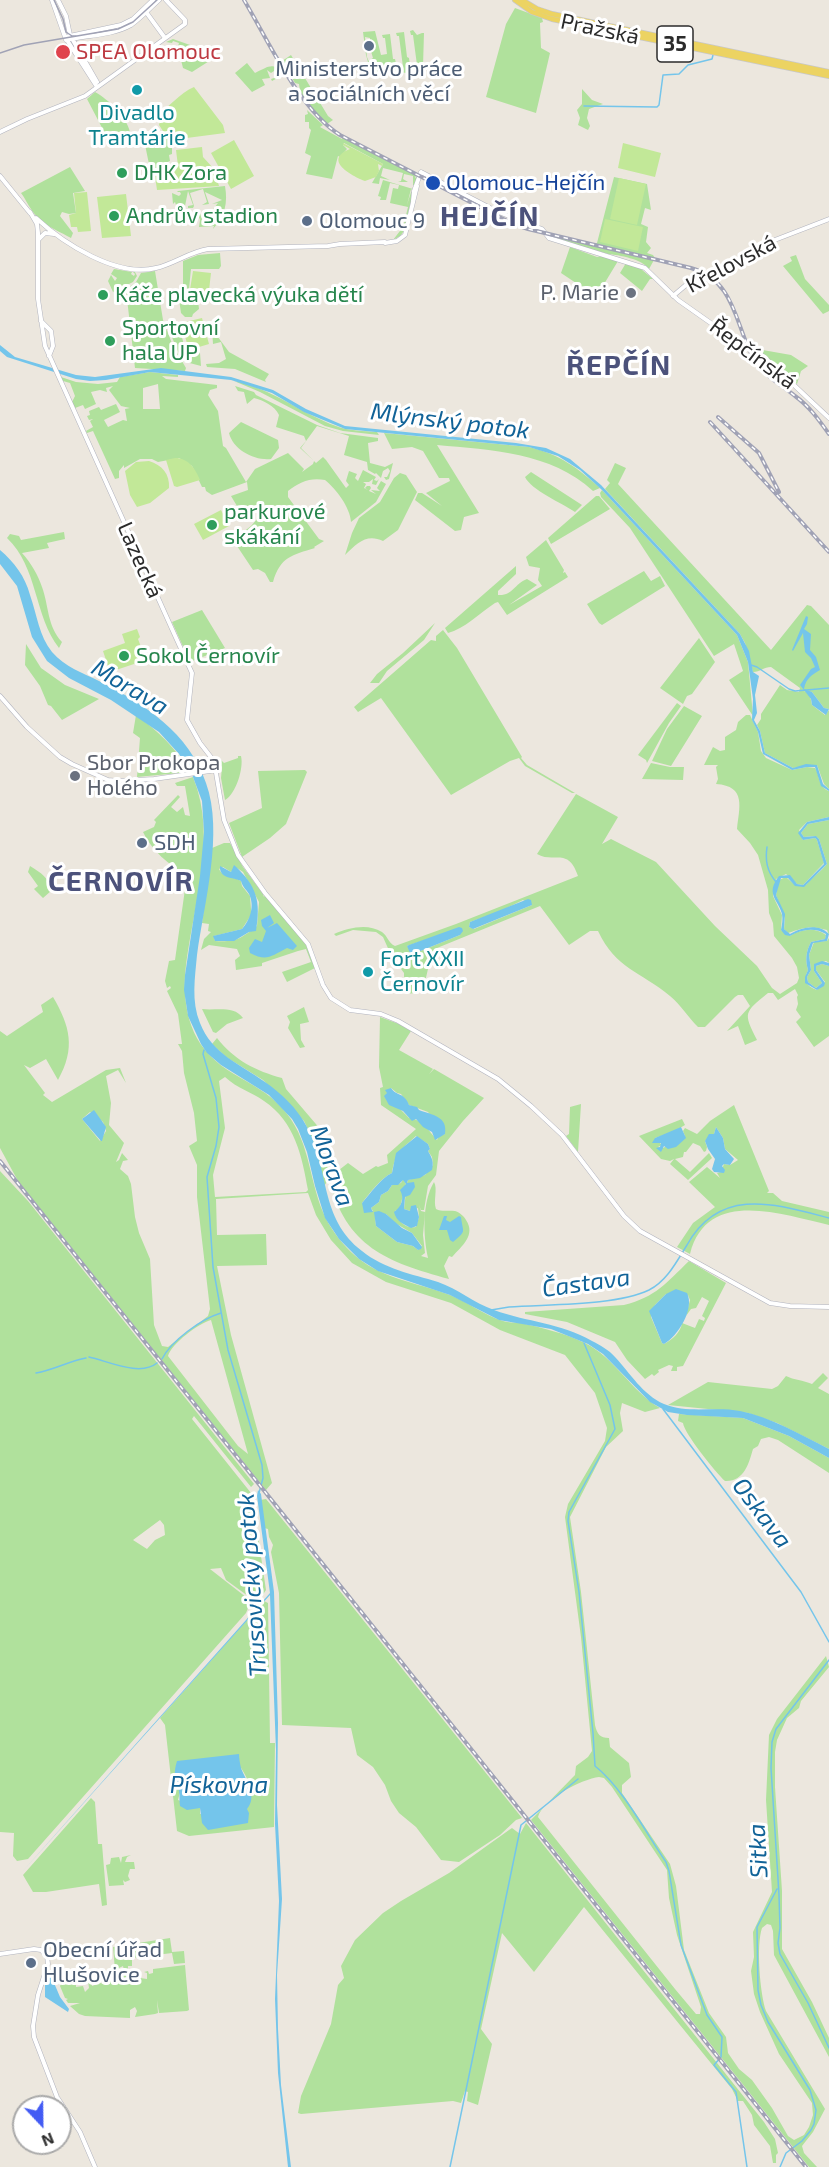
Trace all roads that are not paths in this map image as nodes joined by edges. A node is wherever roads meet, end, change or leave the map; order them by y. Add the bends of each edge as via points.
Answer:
1 (52, 0) edge
2 (58, 0) edge
3 (153, 0) edge
4 (159, 0) edge
5 (166, 0) edge
6 (515, 0) edge
7 (522, 0) edge
8 (145, 12) junction
9 (68, 38) junction
10 (165, 38) junction
11 (829, 74) edge
12 (97, 86) junction
13 (0, 132) edge
14 (0, 178) edge
15 (30, 212) junction
16 (829, 219) edge
17 (45, 227) junction
18 (38, 232) junction
19 (58, 235) junction
20 (39, 242) junction
21 (340, 244) junction
22 (270, 247) junction
23 (673, 296) junction
24 (44, 328) junction
25 (48, 349) junction
26 (829, 418) edge
27 (0, 696) edge
28 (217, 770) junction
29 (829, 1307) edge
30 (0, 1954) edge
31 (95, 2167) edge

1 - 9 main road
2 - 9 main road
3 - 8 main road
4 - 8 main road
5 - 10 main road via 186,22
6 - 11 main road, Pražská / 35 via 548,18
7 - 11 main road, Pražská / 35 via 555,15
8 - 9 main road via 115,32
8 - 10 main road
9 - 12 main road
9 - 12 main road
10 - 12 main road
12 - 13 main road
14 - 15 main road
15 - 17 main road
15 - 18 main road
16 - 23 main road, Křelovská via 756,249 708,279 686,284
17 - 18 main road
17 - 19 main road
17 - 20 main road
18 - 20 main road
19 - 20 main road via 45,233
19 - 22 main road via 116,267 132,270 162,266 204,250
20 - 24 main road via 40,321
21 - 22 main road
21 - 22 main road
21 - 23 main road, Řepčínská via 401,239 406,233 421,172 496,211 540,228 550,239 641,266
23 - 26 main road, Řepčínská via 763,356
24 - 25 main road
24 - 25 main road via 51,331 53,346
25 - 28 main road, Lazecká via 53,368 190,666 193,681 187,718 202,746 213,757
27 - 28 main road via 57,754 114,781
28 - 29 main road via 234,849 308,944 331,998 350,1010 391,1017 503,1082 562,1135 632,1226 767,1302 779,1306
30 - 31 main road via 34,1949 47,1956 34,2018 34,2037 57,2097 81,2132

